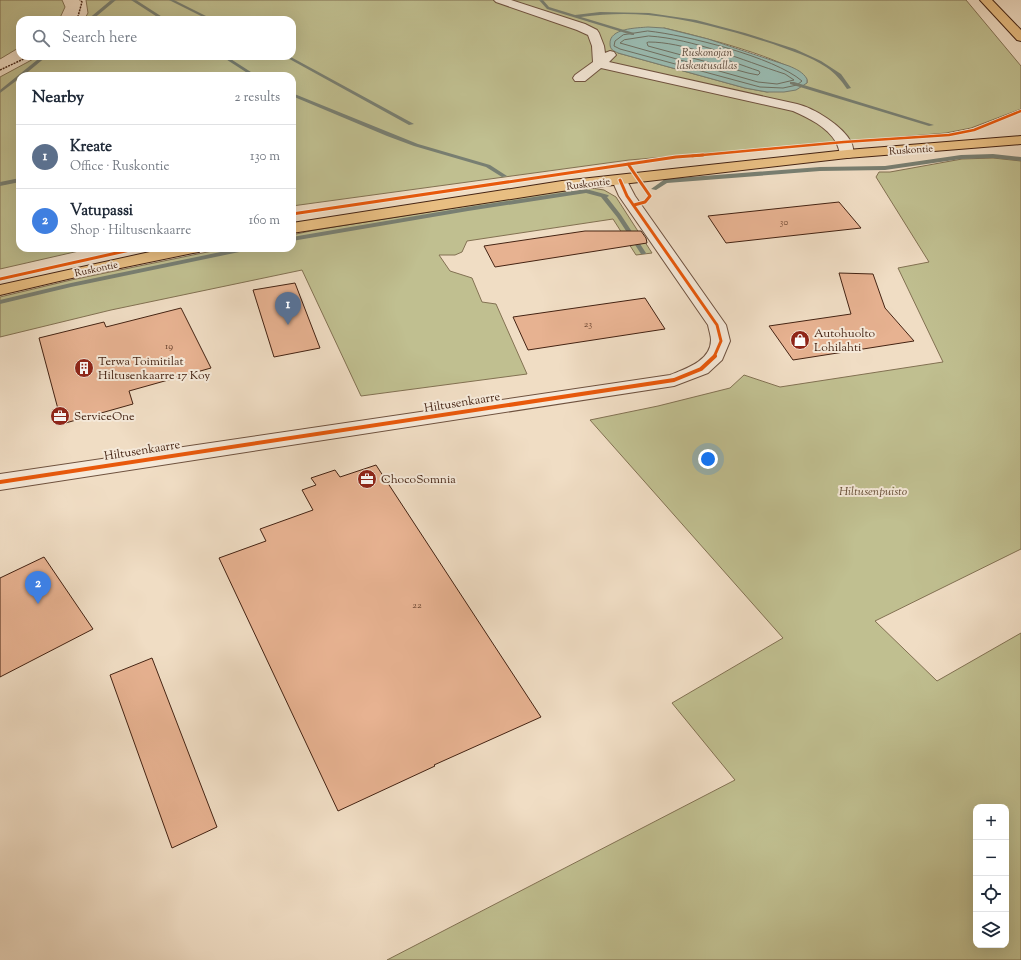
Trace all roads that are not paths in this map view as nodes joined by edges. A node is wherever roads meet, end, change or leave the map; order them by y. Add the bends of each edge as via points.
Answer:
1 (500, 0) edge
2 (986, 0) edge
3 (1021, 37) edge
4 (613, 53) dead end
5 (598, 64) junction
6 (580, 78) dead end
7 (1021, 132) edge
8 (1021, 140) edge
9 (958, 145) junction
10 (847, 154) junction
11 (620, 180) junction
12 (296, 227) edge
13 (174, 252) edge
14 (0, 290) edge
15 (0, 482) edge

1 - 5 street via 593,33 598,46
2 - 3 main road
4 - 5 street
5 - 6 street
5 - 10 street via 797,108 828,125 844,142
7 - 9 main road, Ruskontie
8 - 9 main road, Ruskontie
9 - 10 main road, Ruskontie
10 - 11 main road, Ruskontie
11 - 12 main road, Ruskontie via 562,186
11 - 15 street, Hiltusenkaarre via 627,196 717,325 721,341 715,356 701,369 674,380
13 - 14 main road, Ruskontie

